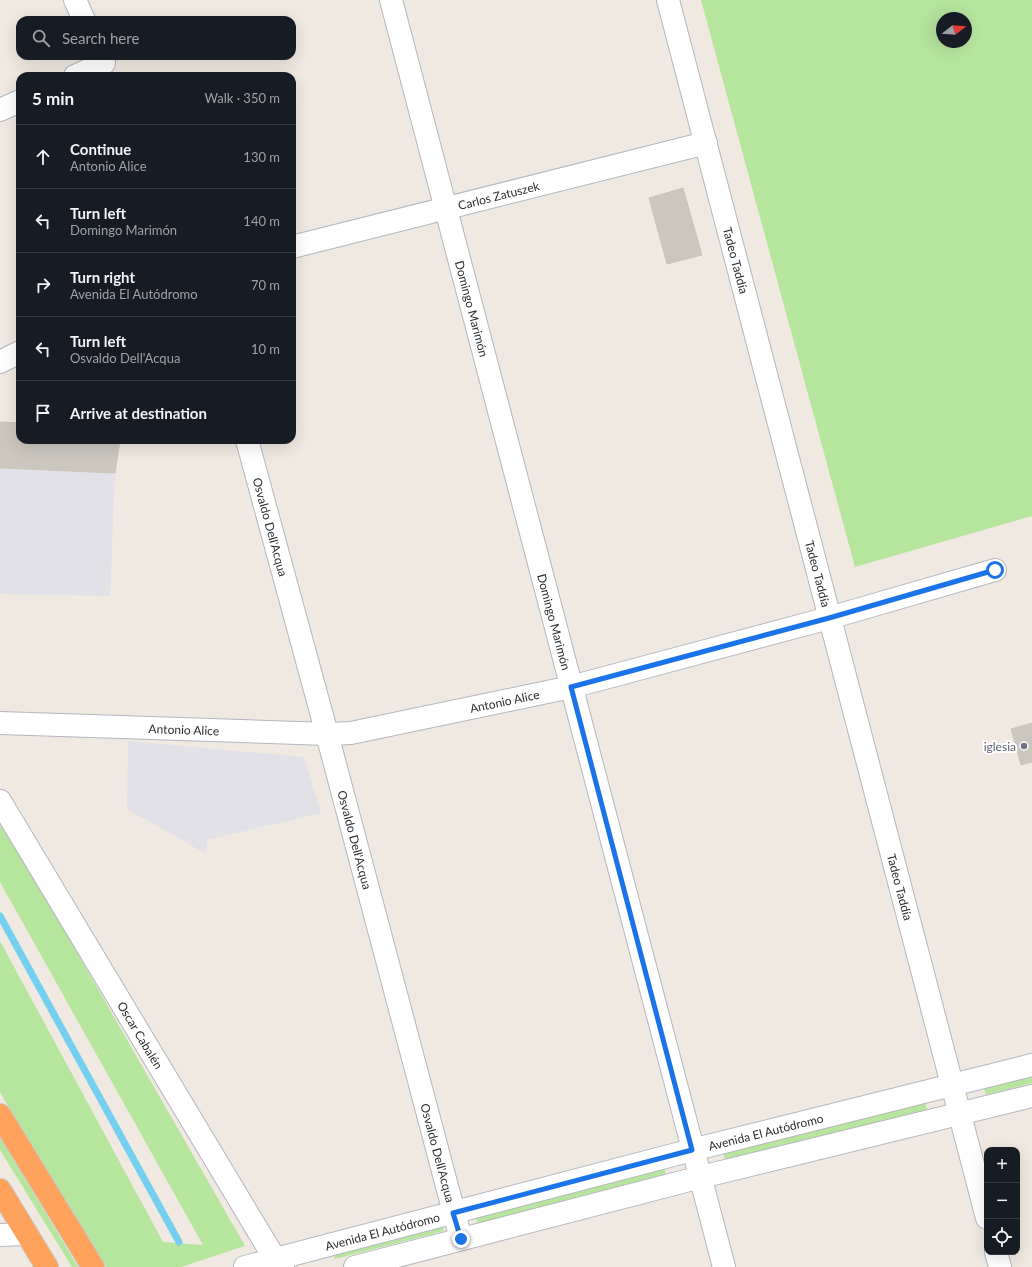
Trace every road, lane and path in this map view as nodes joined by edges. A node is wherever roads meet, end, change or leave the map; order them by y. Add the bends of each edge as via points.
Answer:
1 (75, 0) edge
2 (391, 0) edge
3 (668, 0) edge
4 (82, 16) edge
5 (105, 65) edge
6 (86, 72) edge
7 (16, 103) edge
8 (0, 110) edge
9 (706, 143) junction
10 (446, 208) junction
11 (296, 246) edge
12 (16, 354) edge
13 (0, 362) edge
14 (248, 444) edge
15 (995, 570) dead end
16 (829, 618) junction
17 (571, 687) junction
18 (0, 723) edge
19 (327, 734) junction
20 (0, 801) edge
21 (1032, 1065) edge
22 (951, 1086) junction
23 (1032, 1096) edge
24 (0, 1115) edge
25 (960, 1115) junction
26 (692, 1150) junction
27 (701, 1177) junction
28 (0, 1190) edge
29 (984, 1207) edge
30 (453, 1213) junction
31 (27, 1234) junction
32 (0, 1236) edge
33 (461, 1239) junction
34 (997, 1255) edge
35 (279, 1263) edge
36 (47, 1267) edge
37 (93, 1267) edge
38 (245, 1267) edge
39 (355, 1267) edge
40 (724, 1267) edge
41 (1000, 1267) edge

1 - 4 street
2 - 10 street, Domingo Marimón
3 - 9 street, Tadeo Taddía
5 - 6 street
7 - 8 street
9 - 10 street, Carlos Zatuszek
9 - 16 street, Tadeo Taddía
10 - 11 street, Carlos Zatuszek
10 - 17 street, Domingo Marimón
12 - 13 street
14 - 19 street, Osvaldo Dell'Acqua
15 - 16 street, Antonio Alice
16 - 17 street, Antonio Alice
16 - 22 street, Tadeo Taddía
17 - 19 street, Antonio Alice via 351,733
17 - 26 street, Domingo Marimón
18 - 19 street, Antonio Alice
19 - 30 street, Osvaldo Dell'Acqua
20 - 35 street, Oscar Cabalén
21 - 22 street, Avenida El Autódromo
22 - 25 street, Tadeo Taddía
22 - 26 street, Avenida El Autódromo
23 - 25 street
24 - 37 highway
25 - 27 street
25 - 29 street, Tadeo Taddía
26 - 27 street, Domingo Marimón
26 - 30 street, Avenida El Autódromo
27 - 33 street
27 - 40 street, Domingo Marimón
28 - 31 highway
30 - 33 street, Osvaldo Dell'Acqua
30 - 35 street, Avenida El Autódromo
31 - 32 street
31 - 36 highway
33 - 39 street
34 - 41 street
35 - 38 street, Avenida El Autódromo

